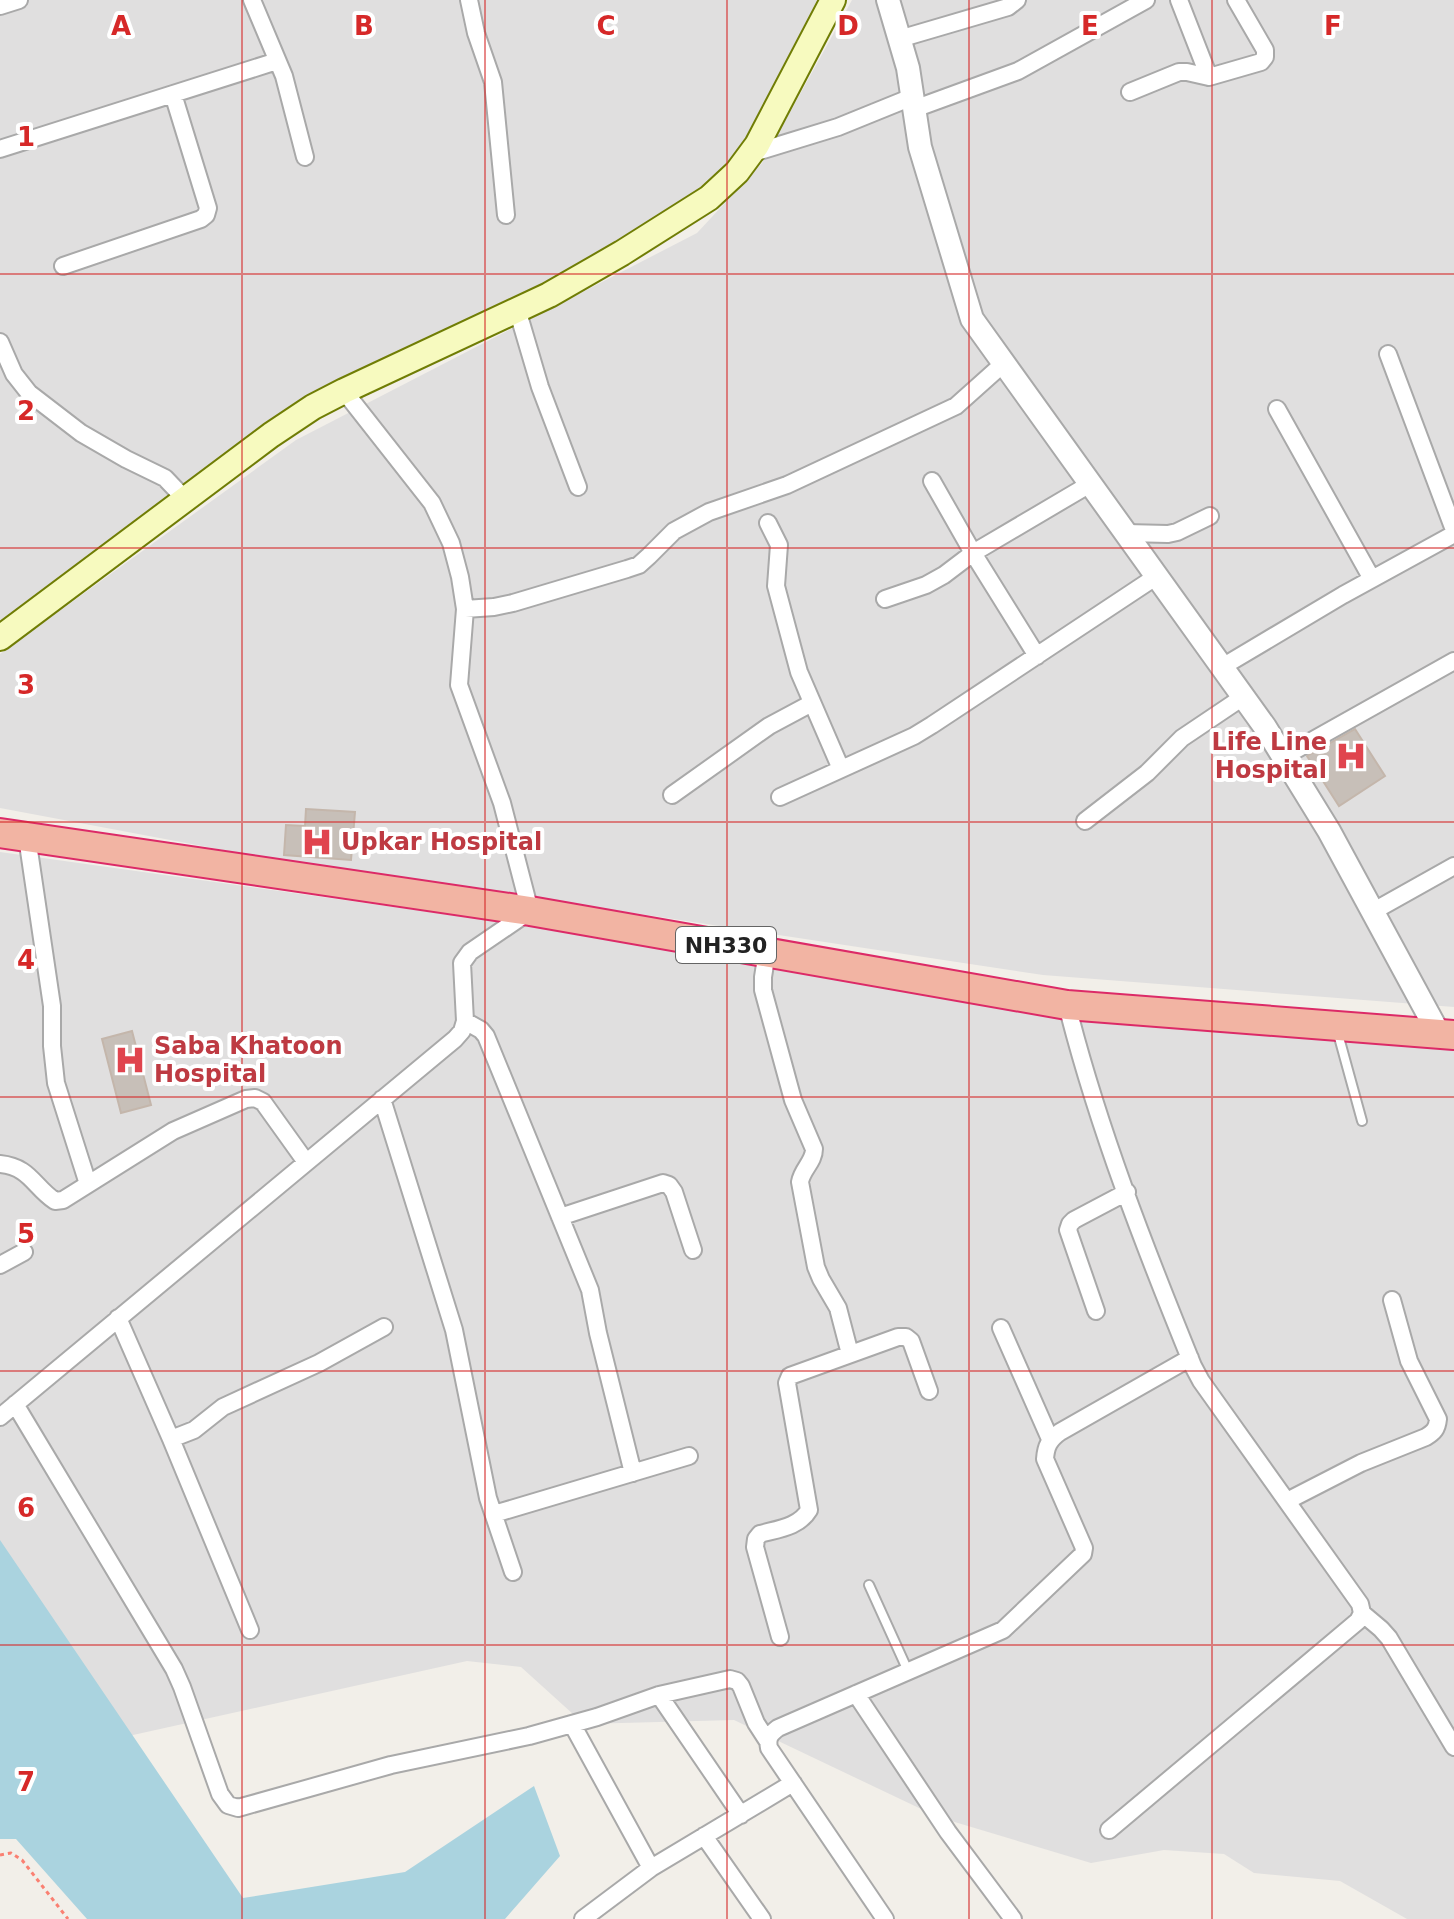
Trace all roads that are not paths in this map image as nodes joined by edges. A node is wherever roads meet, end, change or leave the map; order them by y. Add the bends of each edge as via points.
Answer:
1 (19, 0) edge
2 (252, 0) edge
3 (469, 0) edge
4 (833, 0) edge
5 (888, 0) edge
6 (1017, 0) edge
7 (1146, 0) edge
8 (1179, 0) edge
9 (1236, 0) edge
10 (0, 6) edge
11 (905, 37) junction
12 (277, 61) junction
13 (1209, 77) junction
14 (1130, 92) dead end
15 (173, 94) junction
16 (921, 103) junction
17 (0, 149) edge
18 (750, 154) junction
19 (305, 157) dead end
20 (506, 215) dead end
21 (63, 266) dead end
22 (517, 309) junction
23 (0, 342) edge
24 (1388, 354) dead end
25 (1003, 364) junction
26 (344, 391) junction
27 (1277, 409) dead end
28 (932, 481) dead end
29 (1090, 484) junction
30 (578, 487) dead end
31 (185, 499) junction
32 (1210, 516) dead end
33 (768, 523) dead end
34 (1454, 532) edge
35 (1126, 533) junction
36 (973, 553) junction
37 (1157, 576) junction
38 (1372, 579) junction
39 (885, 599) dead end
40 (465, 609) junction
41 (0, 638) edge
42 (1037, 656) junction
43 (1454, 661) edge
44 (1222, 667) junction
45 (1243, 697) junction
46 (812, 703) junction
47 (1283, 757) junction
48 (841, 769) junction
49 (672, 795) dead end
50 (780, 797) dead end
51 (1085, 821) dead end
52 (14, 835) edge
53 (1454, 866) edge
54 (530, 911) junction
55 (1372, 912) junction
56 (767, 952) junction
57 (1067, 1005) junction
58 (465, 1021) junction
59 (1335, 1025) junction
60 (1447, 1035) edge
61 (382, 1099) junction
62 (1362, 1121) dead end
63 (306, 1162) junction
64 (0, 1164) edge
65 (88, 1184) junction
66 (1127, 1192) junction
67 (560, 1217) junction
68 (693, 1250) dead end
69 (24, 1252) dead end
70 (0, 1265) edge
71 (1392, 1300) dead end
72 (1096, 1311) dead end
73 (118, 1318) junction
74 (384, 1327) dead end
75 (1001, 1328) dead end
76 (850, 1354) junction
77 (1190, 1358) junction
78 (929, 1391) dead end
79 (15, 1404) junction
80 (0, 1417) edge
81 (171, 1439) junction
82 (1050, 1439) junction
83 (689, 1456) dead end
84 (633, 1473) junction
85 (1287, 1501) junction
86 (494, 1514) junction
87 (513, 1572) dead end
88 (869, 1585) dead end
89 (1362, 1613) junction
90 (250, 1630) dead end
91 (780, 1637) dead end
92 (908, 1671) junction
93 (856, 1694) junction
94 (659, 1695) junction
95 (572, 1724) junction
96 (767, 1740) junction
97 (1454, 1747) edge
98 (793, 1783) junction
99 (741, 1815) junction
100 (1109, 1830) dead end
101 (704, 1836) junction
102 (651, 1868) junction
103 (583, 1919) edge
104 (762, 1919) edge
105 (885, 1919) edge
106 (1013, 1919) edge

1 - 10 street
2 - 12 street
3 - 20 street via 493,82
4 - 18 main road
5 - 11 street
6 - 11 street
7 - 16 street via 1018,71
8 - 13 street
9 - 13 street via 1265,57
11 - 16 street via 908,68
12 - 15 street
12 - 19 street
13 - 14 street via 1179,72
15 - 17 street
15 - 21 street via 206,215
16 - 18 street
16 - 25 street via 920,147 972,319
18 - 22 main road via 709,198 622,253
22 - 26 main road
22 - 30 street
23 - 31 street via 29,393 81,433 165,478
24 - 34 street
25 - 29 street
25 - 40 street via 956,406 787,485 709,512 674,531 639,565 513,603
26 - 31 main road via 271,435
26 - 40 street via 432,503 451,543
27 - 38 street
28 - 36 street
29 - 35 street
29 - 36 street
31 - 41 main road
32 - 35 street via 1168,534
33 - 46 street via 779,545 776,586
34 - 38 street
35 - 37 street
36 - 39 street via 926,585
36 - 42 street
37 - 42 street
37 - 44 street
38 - 44 street
40 - 54 street via 459,685 502,803
42 - 48 street via 914,736
43 - 47 street
44 - 45 street
45 - 47 street
45 - 51 street via 1182,738
46 - 48 street
46 - 49 street via 769,726
47 - 55 street
48 - 50 street
52 - 54 highway, NH330
52 - 65 street via 52,1006 56,1083
53 - 55 street
54 - 56 highway, NH330
54 - 58 street via 462,963
55 - 60 street
56 - 57 highway, NH330
56 - 76 street via 763,990 793,1100 814,1149 800,1182 816,1267 838,1308
57 - 59 highway, NH330
57 - 66 street
58 - 61 street via 455,1039
58 - 67 street via 486,1036
59 - 60 highway, NH330
59 - 62 lane
61 - 63 street
61 - 86 street via 454,1330
63 - 65 street via 255,1098 173,1131
63 - 73 street
64 - 65 street via 25,1171 55,1201
66 - 72 street via 1074,1220 1068,1230
66 - 77 street
67 - 68 street via 663,1183 674,1192
67 - 84 street via 593,1301
69 - 70 street
71 - 85 street via 1405,1350 1437,1426 1426,1437
73 - 79 street
73 - 81 street
74 - 81 street via 223,1407 194,1430
75 - 82 street
76 - 78 street via 906,1337
76 - 91 street via 795,1373 787,1383 809,1510 799,1522 760,1534 755,1547
77 - 82 street
77 - 85 street
79 - 80 street
79 - 95 street via 174,1669 228,1805 238,1808 391,1765
81 - 90 street
82 - 92 street via 1045,1459 1083,1554 1003,1630
83 - 84 street
84 - 86 street
85 - 89 street
86 - 87 street
88 - 92 lane
89 - 97 street via 1389,1638
89 - 100 street
92 - 93 street
93 - 96 street via 778,1728
93 - 106 street
94 - 95 street
94 - 96 street via 737,1681
94 - 99 street
95 - 102 street
96 - 98 street
98 - 99 street
98 - 105 street
99 - 101 street
101 - 102 street
101 - 104 street
102 - 103 street

